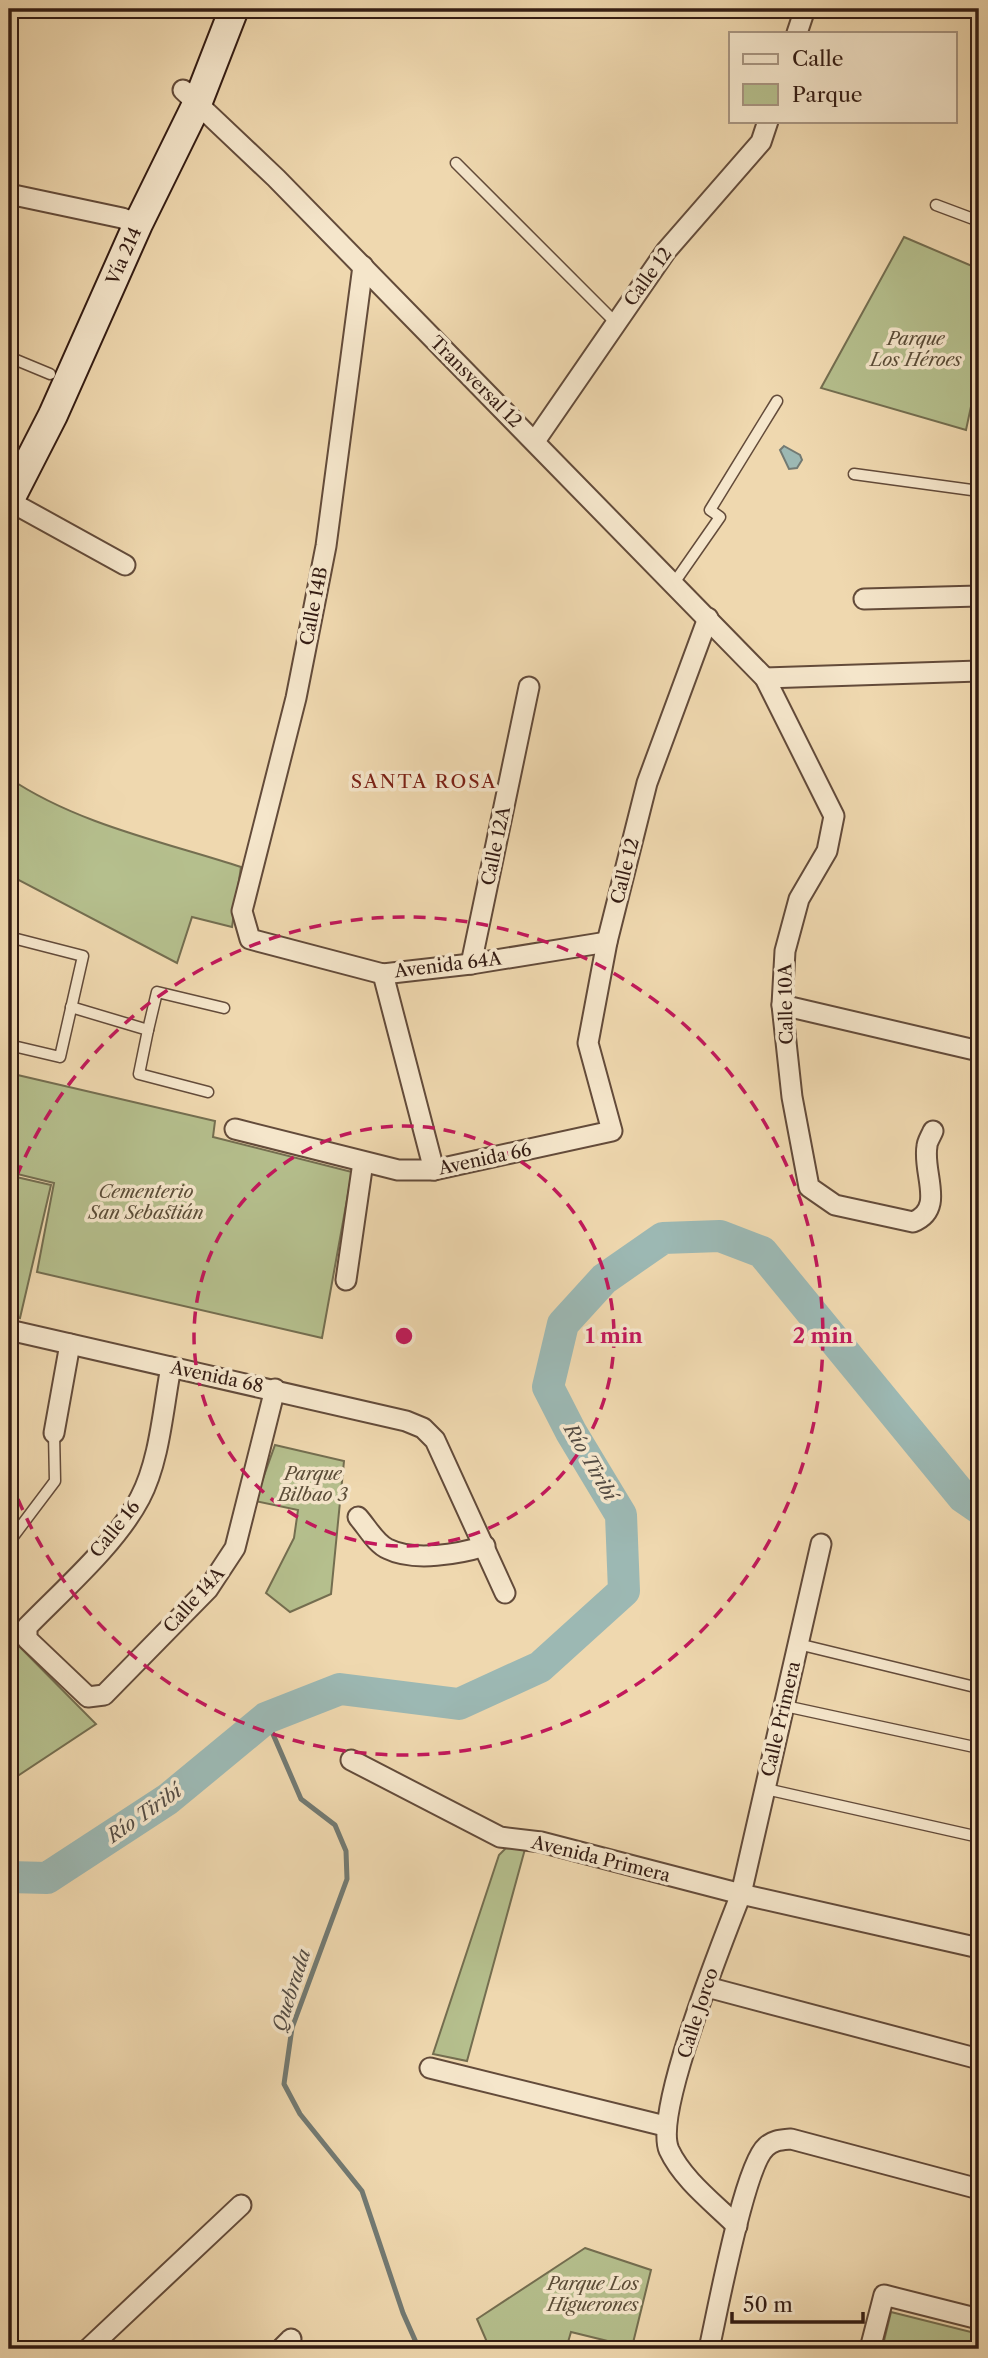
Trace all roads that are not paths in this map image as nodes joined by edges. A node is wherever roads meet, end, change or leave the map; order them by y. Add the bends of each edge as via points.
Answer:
1 (215, 9) edge
2 (234, 9) edge
3 (805, 9) edge
4 (797, 32) edge
5 (190, 97) junction
6 (768, 122) edge
7 (456, 163) dead end
8 (9, 194) edge
9 (936, 205) dead end
10 (979, 210) edge
11 (130, 221) junction
12 (362, 267) junction
13 (616, 323) junction
14 (9, 357) edge
15 (50, 374) junction
16 (777, 401) dead end
17 (535, 441) junction
18 (9, 459) edge
19 (855, 474) dead end
20 (979, 491) edge
21 (9, 501) edge
22 (125, 565) dead end
23 (674, 583) junction
24 (979, 596) edge
25 (864, 599) dead end
26 (708, 618) junction
27 (979, 671) edge
28 (765, 678) junction
29 (529, 687) dead end
30 (9, 937) edge
31 (250, 939) joint
32 (607, 942) junction
33 (471, 964) junction
34 (383, 974) junction
35 (782, 1006) junction
36 (71, 1007) junction
37 (224, 1008) dead end
38 (148, 1030) junction
39 (9, 1045) edge
40 (979, 1051) edge
41 (208, 1091) dead end
42 (235, 1129) dead end
43 (612, 1131) joint
44 (933, 1131) dead end
45 (362, 1162) junction
46 (434, 1170) junction
47 (346, 1280) dead end
48 (9, 1330) edge
49 (70, 1344) junction
50 (171, 1367) junction
51 (275, 1389) junction
52 (54, 1433) joint
53 (358, 1517) dead end
54 (9, 1542) edge
55 (821, 1544) dead end
56 (485, 1546) junction
57 (505, 1593) dead end
58 (797, 1644) junction
59 (979, 1688) edge
60 (88, 1697) joint
61 (785, 1706) junction
62 (979, 1748) edge
63 (351, 1760) dead end
64 (766, 1789) junction
65 (979, 1837) edge
66 (741, 1894) junction
67 (979, 1948) edge
68 (707, 1987) junction
69 (979, 2059) edge
70 (430, 2068) dead end
71 (665, 2126) junction
72 (979, 2189) edge
73 (241, 2205) dead end
74 (737, 2226) junction
75 (979, 2319) edge
76 (88, 2349) edge
77 (709, 2349) edge
78 (870, 2349) edge

1 - 5 main road, Vía 214
2 - 5 main road, Vía 214
3 - 4 street
5 - 11 main road, Vía 214
5 - 12 street, Transversal 12
6 - 13 street, Calle 12 via 761,142 666,251
7 - 13 lane
8 - 11 street
9 - 10 lane via 976,219
11 - 15 main road, Vía 214
11 - 21 main road, Vía 214 via 53,415
12 - 17 street, Transversal 12
12 - 31 street, Calle 14B via 326,545 296,698 242,911
13 - 17 street, Calle 12
14 - 15 lane
15 - 18 main road, Vía 214
16 - 23 lane via 710,510 720,517
17 - 23 street, Transversal 12
19 - 20 lane
21 - 22 street
23 - 26 street, Transversal 12
24 - 25 street
26 - 28 street, Transversal 12
26 - 32 street, Calle 12 via 647,783
27 - 28 street
28 - 35 street, Calle 10A via 834,816 827,851 799,899 785,951
29 - 33 street, Calle 12A
30 - 36 lane via 83,956
31 - 34 street, Avenida 64A
32 - 33 street, Avenida 64A
32 - 43 street, Calle 12 via 588,1043
33 - 34 street, Avenida 64A
34 - 46 street
35 - 40 street
35 - 44 street, Calle 10A via 792,1097 809,1187 835,1205 913,1222 925,1217 931,1208 927,1146
36 - 38 lane
36 - 39 lane via 60,1057
37 - 38 lane via 157,992
38 - 41 lane via 139,1074
42 - 45 street, Avenida 66
43 - 46 street, Avenida 66
45 - 46 street, Avenida 66 via 398,1170
45 - 47 street
48 - 49 street, Avenida 68
49 - 50 street, Avenida 68
49 - 52 street
50 - 51 street, Avenida 68
50 - 60 street, Calle 16 via 141,1496 125,1522 27,1627 27,1639
51 - 56 street, Avenida 68 via 423,1428 435,1440
51 - 60 street, Calle 14A via 243,1526 226,1564 208,1589 104,1695
52 - 54 lane via 55,1481
53 - 56 street via 388,1550 451,1556
55 - 58 street, Calle Primera
56 - 57 street
58 - 59 lane
58 - 61 street, Calle Primera
61 - 62 lane
61 - 64 street, Calle Primera
63 - 66 street, Avenida Primera via 500,1838 541,1842
64 - 65 lane
64 - 66 street, Calle Primera
66 - 67 street
66 - 68 street, Calle Jorco
68 - 69 street
68 - 71 street, Calle Jorco
70 - 71 street
71 - 74 street via 669,2149 688,2178
72 - 74 street via 791,2139 776,2140 755,2161
73 - 76 street
74 - 77 street
75 - 78 street via 884,2295

